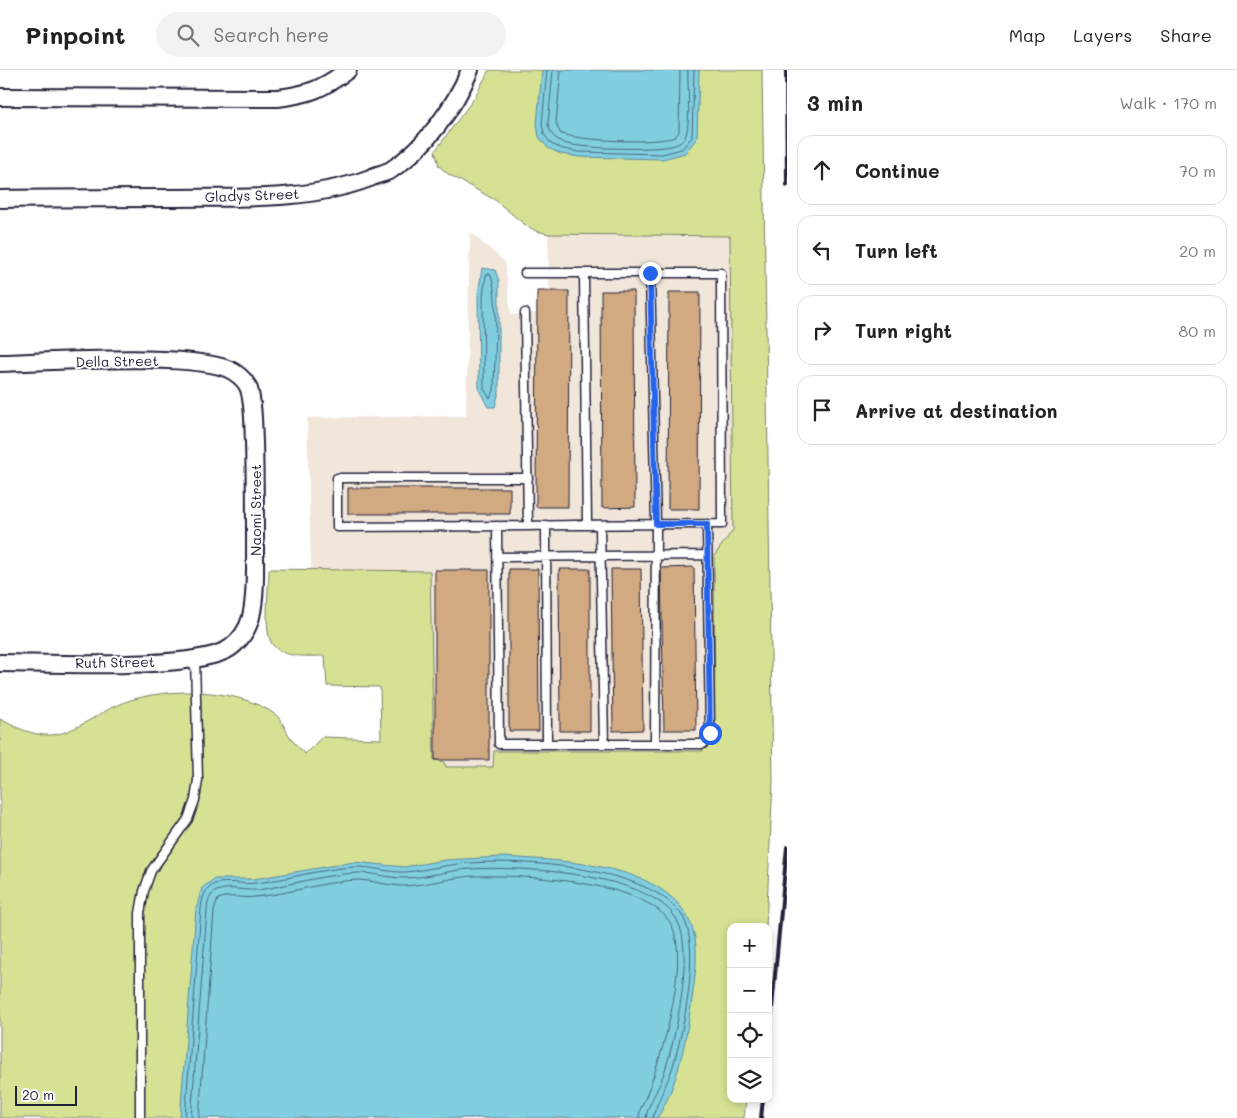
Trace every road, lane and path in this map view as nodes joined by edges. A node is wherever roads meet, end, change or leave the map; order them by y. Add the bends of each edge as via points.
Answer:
1 (348, 70) edge
2 (470, 70) edge
3 (0, 97) edge
4 (0, 199) edge
5 (584, 273) junction
6 (650, 273) junction
7 (524, 274) dead end
8 (525, 313) dead end
9 (0, 363) edge
10 (233, 371) joint
11 (528, 478) junction
12 (656, 524) junction
13 (707, 524) junction
14 (546, 525) junction
15 (587, 525) junction
16 (600, 525) junction
17 (497, 526) junction
18 (528, 526) junction
19 (655, 555) junction
20 (707, 555) junction
21 (546, 556) junction
22 (601, 556) junction
23 (497, 557) junction
24 (229, 649) joint
25 (195, 658) junction
26 (0, 663) edge
27 (547, 744) junction
28 (604, 744) junction
29 (654, 744) junction
30 (140, 1118) edge

1 - 3 street via 327,85 306,94 259,98
2 - 4 street, Gladys Street via 440,122 418,148 390,170 342,189 240,197
5 - 6 lane
5 - 7 lane
5 - 15 lane
6 - 12 lane
6 - 13 lane via 721,273 722,524
8 - 11 lane
9 - 10 street, Della Street via 162,360 214,365
10 - 24 street, Naomi Street via 248,387 252,402 255,574 251,618 242,637
11 - 17 lane via 337,478 337,527
11 - 18 lane
12 - 13 lane
12 - 16 lane
12 - 19 lane
13 - 20 lane
14 - 15 lane
14 - 18 lane
14 - 21 lane
15 - 16 lane
16 - 22 lane
17 - 18 lane
17 - 23 lane
19 - 20 lane
19 - 22 lane
19 - 29 lane
20 - 29 lane via 710,733 703,744
21 - 22 lane
21 - 23 lane
21 - 27 lane
22 - 28 lane
23 - 27 lane via 500,744
24 - 25 street, Ruth Street
25 - 26 street, Ruth Street via 144,662
25 - 30 lane via 198,780 195,800 188,819 151,872 140,913
27 - 28 lane
28 - 29 lane

